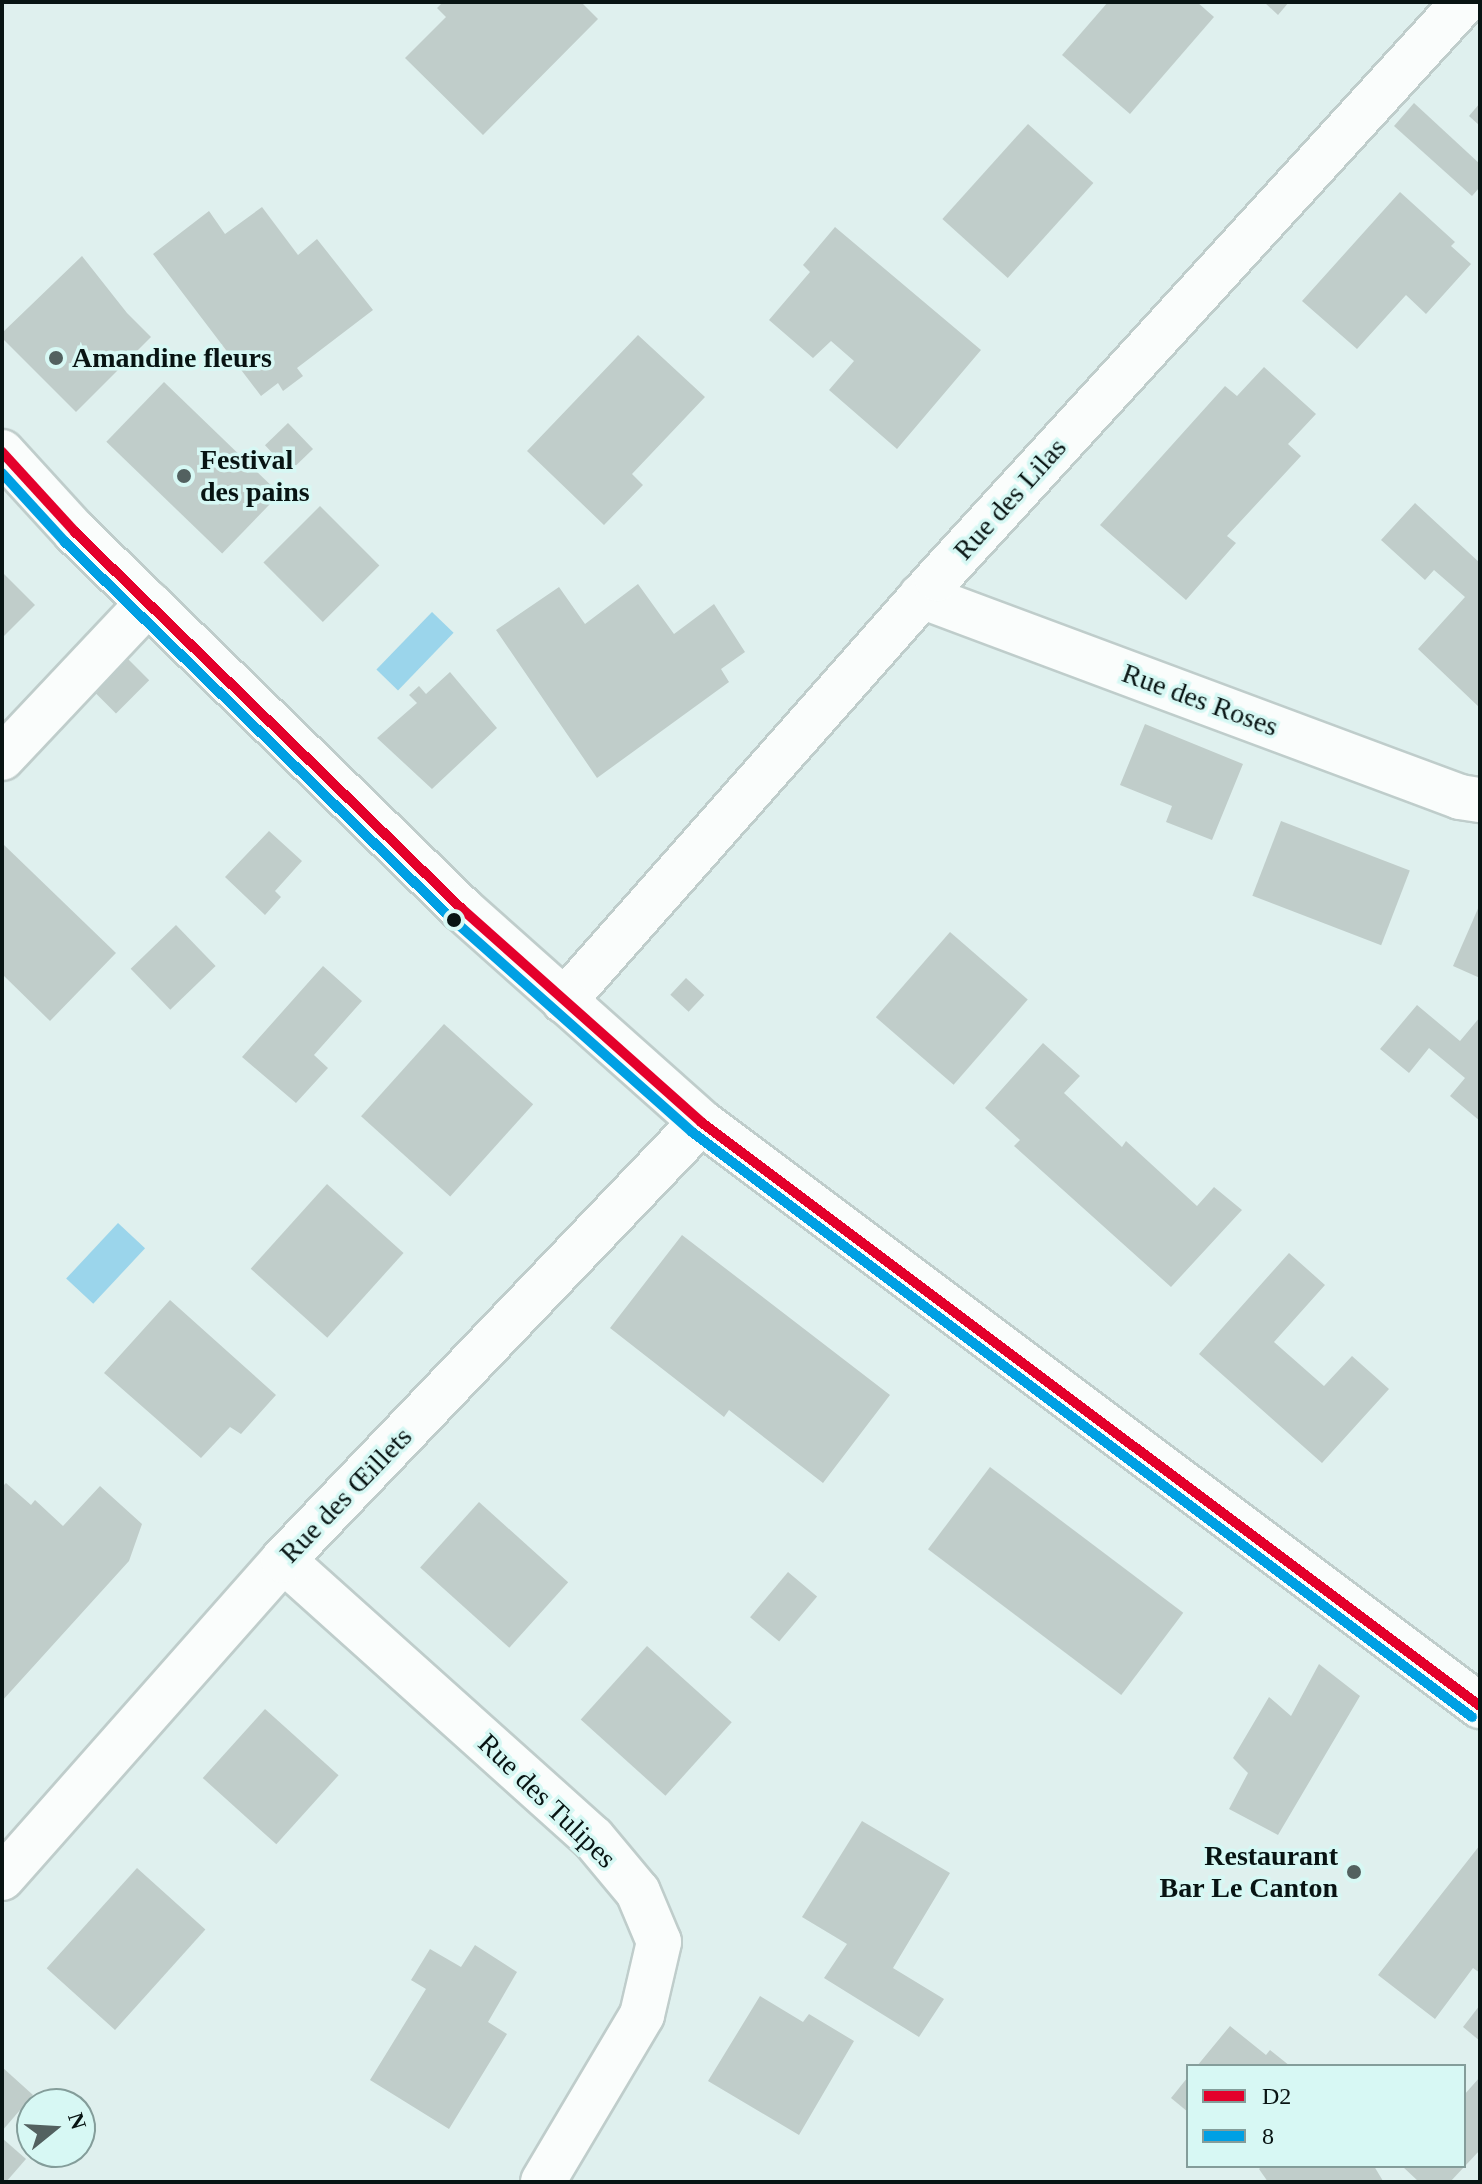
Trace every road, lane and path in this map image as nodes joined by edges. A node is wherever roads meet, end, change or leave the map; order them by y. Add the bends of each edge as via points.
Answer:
1 (1464, 2) edge
2 (2, 452) edge
3 (921, 596) junction
4 (148, 603) junction
5 (2, 758) edge
6 (1480, 800) edge
7 (564, 1001) junction
8 (701, 1122) junction
9 (283, 1560) junction
10 (1480, 1706) edge
11 (2, 1878) edge
12 (543, 2182) edge

1 - 3 street, Rue des Lilas
2 - 4 street
3 - 6 street, Rue des Roses via 1460,797
3 - 7 street, Rue des Lilas
4 - 5 street
4 - 7 street via 461,908
7 - 8 street
8 - 9 street, Rue des Œillets
8 - 10 street
9 - 11 street, Rue des Œillets
9 - 12 street, Rue des Tulipes via 593,1838 644,1904 659,1942 642,2015

